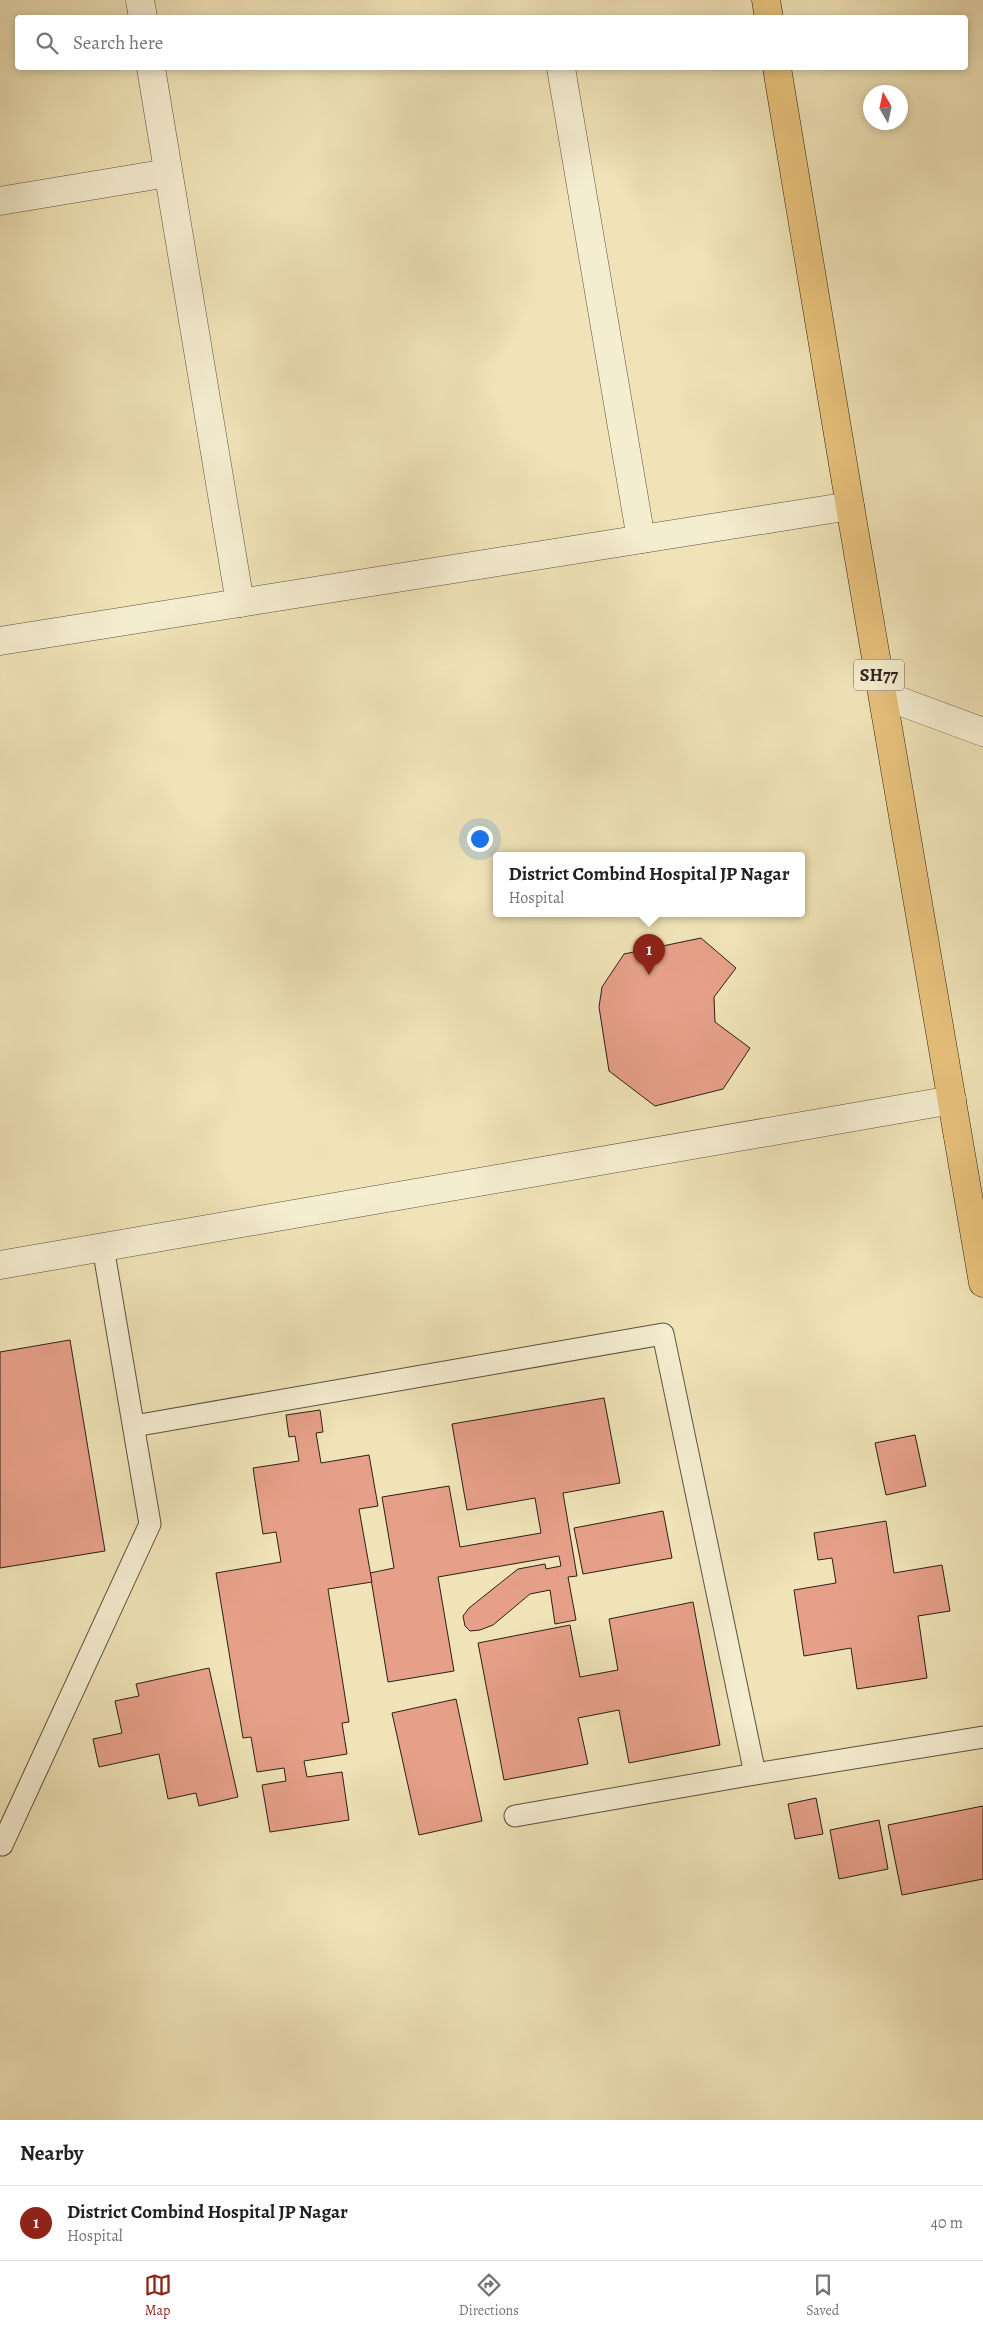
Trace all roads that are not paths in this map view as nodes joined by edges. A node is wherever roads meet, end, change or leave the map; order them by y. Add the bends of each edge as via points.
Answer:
1 (140, 0) edge
2 (766, 0) edge
3 (142, 15) edge
4 (768, 15) edge
5 (151, 70) edge
6 (561, 70) edge
7 (777, 70) edge
8 (168, 173) junction
9 (0, 201) edge
10 (850, 506) junction
11 (641, 539) junction
12 (240, 603) junction
13 (0, 641) edge
14 (883, 694) junction
15 (983, 732) edge
16 (952, 1100) junction
17 (103, 1247) junction
18 (0, 1265) edge
19 (983, 1283) edge
20 (134, 1426) junction
21 (983, 1737) edge
22 (755, 1774) junction
23 (515, 1816) dead end
24 (0, 1844) edge

1 - 3 street
2 - 4 main road
5 - 8 street
6 - 11 street
7 - 10 main road, SH77
8 - 9 street
8 - 12 street
10 - 11 street
10 - 14 main road, SH77
11 - 12 street
12 - 13 street
14 - 15 street
14 - 16 main road, SH77
16 - 17 street
16 - 19 main road, SH77
17 - 18 street
17 - 20 lane
20 - 22 lane via 664,1334
20 - 24 lane via 150,1524
21 - 22 lane
22 - 23 lane

